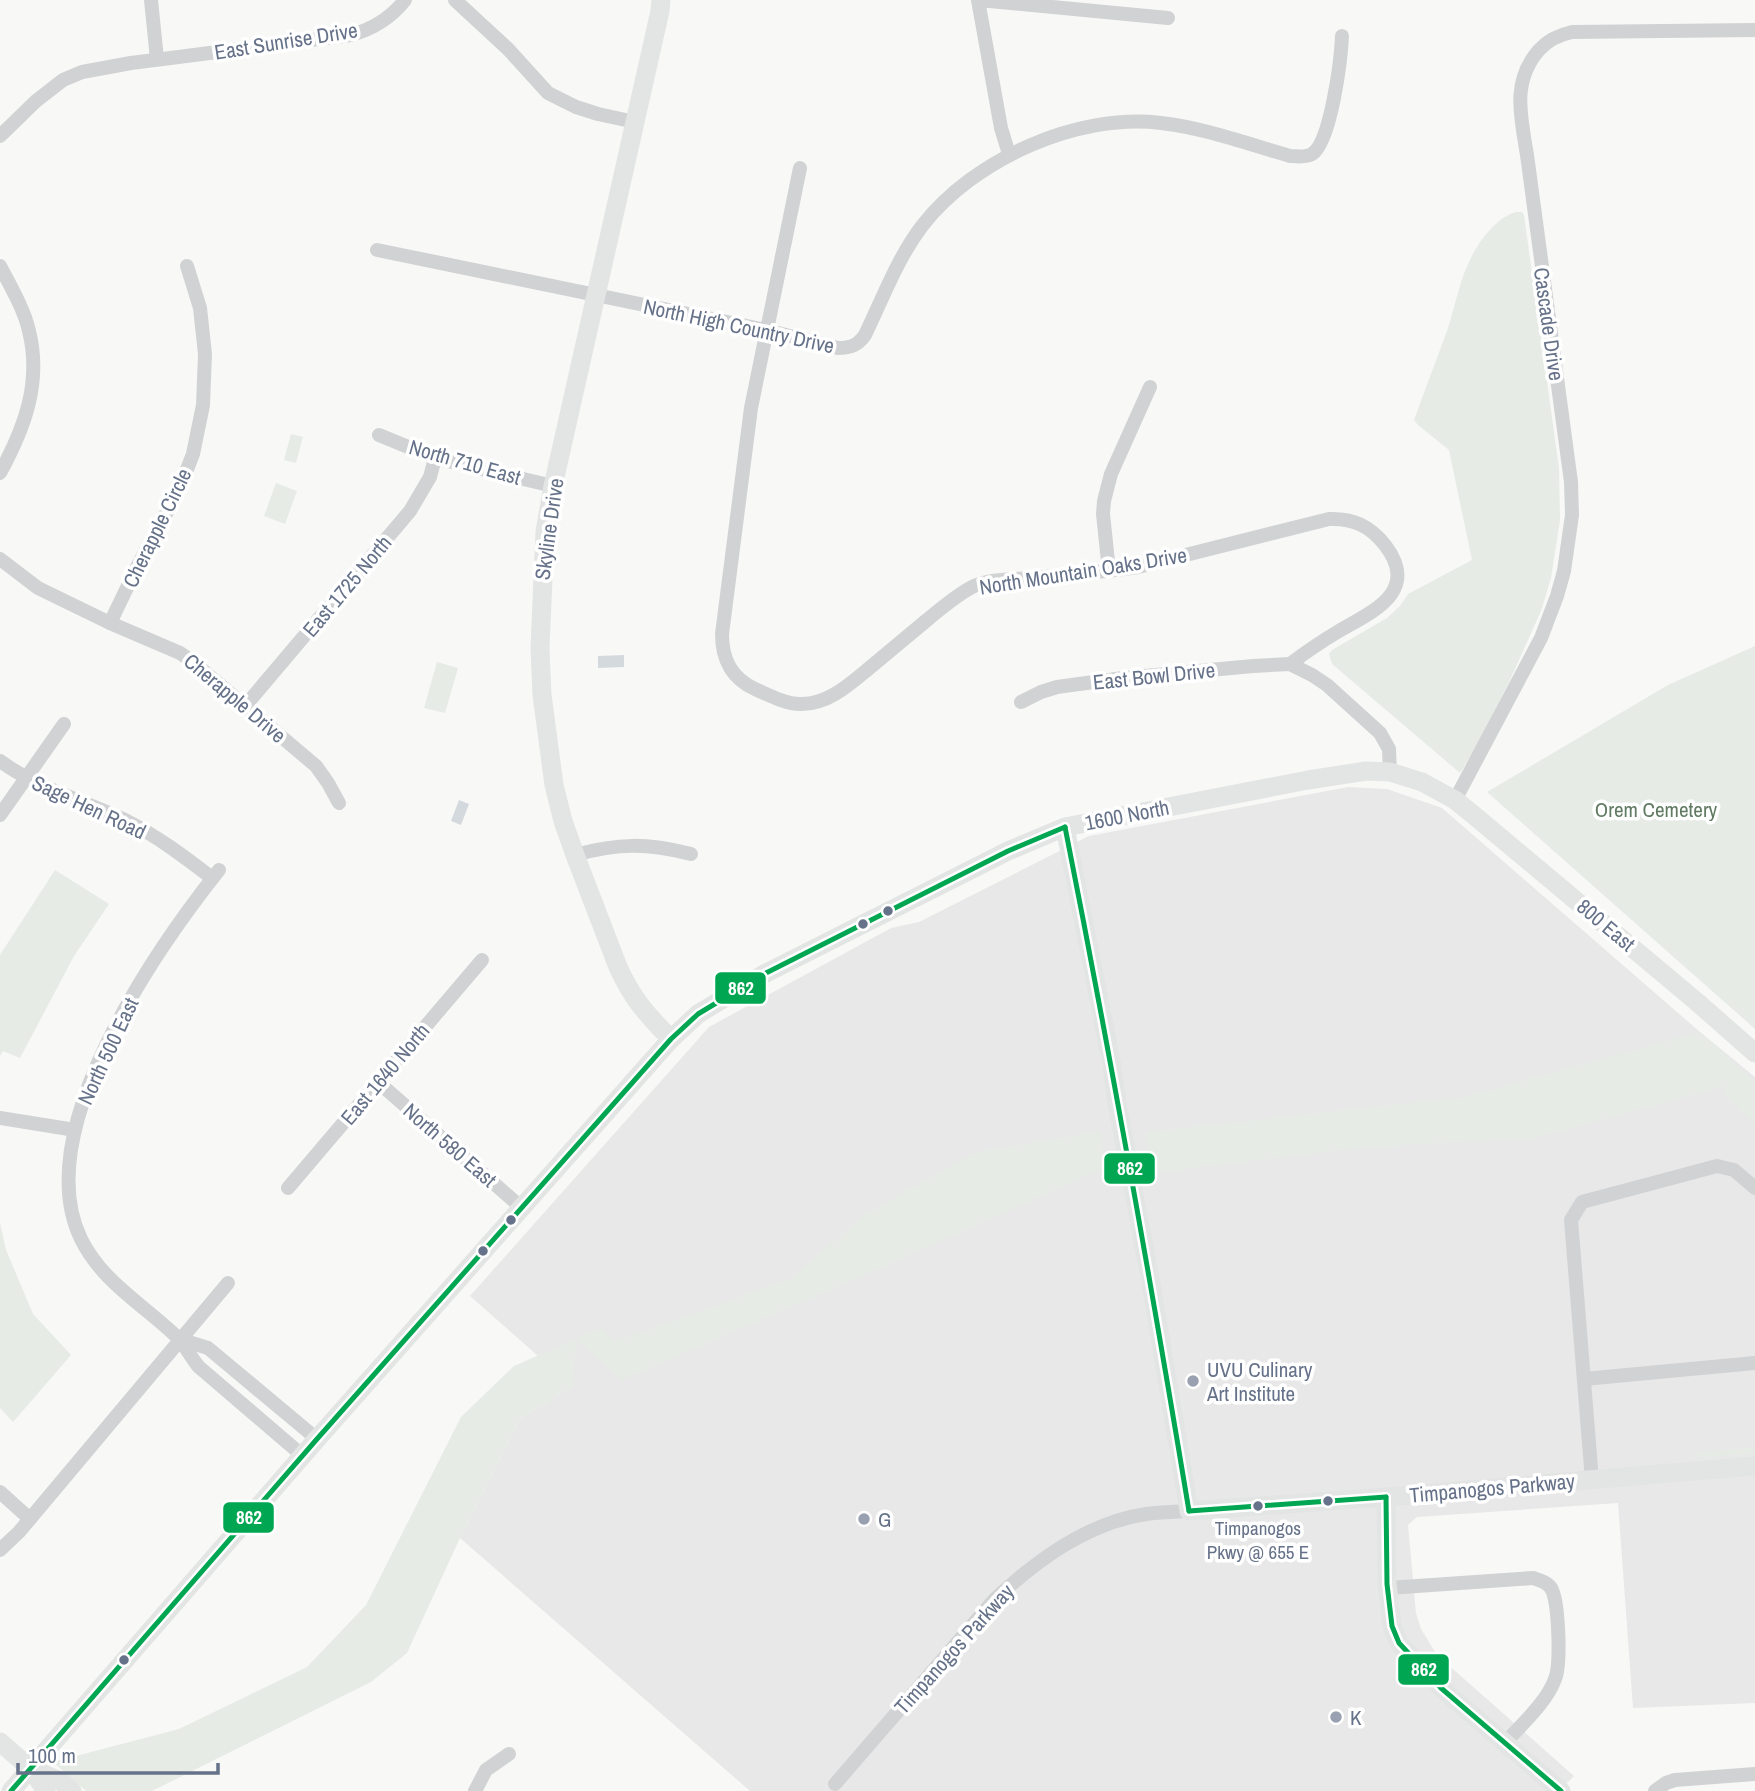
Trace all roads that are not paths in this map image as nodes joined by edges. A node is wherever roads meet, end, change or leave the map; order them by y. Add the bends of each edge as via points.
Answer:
1 (152, 0) edge
2 (405, 0) edge
3 (455, 0) edge
4 (660, 0) edge
5 (979, 0) edge
6 (1168, 18) dead end
7 (1755, 30) edge
8 (1342, 36) dead end
9 (157, 60) junction
10 (635, 122) junction
11 (0, 136) edge
12 (1009, 154) junction
13 (800, 168) dead end
14 (377, 250) dead end
15 (0, 266) edge
16 (187, 266) dead end
17 (597, 296) junction
18 (766, 330) junction
19 (1150, 387) dead end
20 (379, 435) dead end
21 (435, 457) junction
22 (0, 473) edge
23 (553, 486) junction
24 (0, 559) edge
25 (1110, 571) junction
26 (110, 623) junction
27 (1290, 664) junction
28 (1021, 702) dead end
29 (245, 706) junction
30 (64, 724) dead end
31 (0, 761) edge
32 (1390, 772) junction
33 (26, 778) junction
34 (1455, 800) junction
35 (339, 803) dead end
36 (0, 815) edge
37 (1065, 827) junction
38 (691, 854) dead end
39 (575, 855) junction
40 (216, 874) joint
41 (482, 960) dead end
42 (671, 1039) junction
43 (1755, 1053) edge
44 (378, 1082) junction
45 (0, 1118) edge
46 (75, 1130) junction
47 (288, 1188) dead end
48 (1755, 1188) edge
49 (522, 1208) junction
50 (228, 1283) dead end
51 (179, 1339) junction
52 (1755, 1363) edge
53 (1584, 1379) junction
54 (317, 1439) junction
55 (303, 1456) junction
56 (1755, 1466) edge
57 (1592, 1480) junction
58 (0, 1492) edge
59 (1386, 1497) junction
60 (1189, 1511) junction
61 (30, 1519) junction
62 (0, 1550) edge
63 (1388, 1588) junction
64 (0, 1742) edge
65 (1505, 1743) junction
66 (509, 1755) dead end
67 (31, 1769) junction
68 (1754, 1778) edge
69 (835, 1784) dead end
70 (11, 1791) edge
71 (46, 1791) edge
72 (72, 1791) edge
73 (475, 1791) edge
74 (1561, 1791) edge
75 (1655, 1791) edge

1 - 9 street
2 - 9 street, East Sunrise Drive via 386,19 351,35
3 - 10 street via 548,93 576,107
4 - 10 street, Skyline Drive
5 - 6 street
5 - 12 street
7 - 34 street, Cascade Drive via 1572,32 1545,44 1523,75 1520,110 1572,515 1564,571 1541,638
8 - 12 street, North High Country Drive via 1326,131 1320,146 1306,157 1186,127 1133,122 1084,126
9 - 11 street, East Sunrise Drive via 64,79
10 - 17 street, Skyline Drive
12 - 18 street, North High Country Drive via 945,201 922,227 894,270 860,342 838,348
13 - 18 street, North Mountain Oaks Drive
14 - 17 street, North High Country Drive
15 - 22 street via 30,332 33,368 26,420
16 - 26 street, Cherapple Circle via 200,308 205,354 203,405 193,454
17 - 18 street, North High Country Drive
17 - 23 street, Skyline Drive
18 - 25 street, North Mountain Oaks Drive via 751,408 722,634 726,662 746,685 797,704 825,700 975,586
19 - 25 street via 1107,488 1103,514
20 - 21 street, North 710 East
21 - 23 street, North 710 East
21 - 29 street, East 1725 North via 430,477 410,511
23 - 39 street, Skyline Drive via 542,565 542,695 554,785
24 - 26 street, Cherapple Drive via 38,588
25 - 27 street, North Mountain Oaks Drive via 1329,519 1352,520 1368,528 1391,553 1397,568 1396,587 1378,608
26 - 29 street, Cherapple Drive via 180,653
27 - 28 street, East Bowl Drive via 1057,687
27 - 32 street via 1327,685 1380,733 1389,749
29 - 35 street, Cherapple Drive via 316,766
30 - 33 street
31 - 33 street, Sage Hen Road
32 - 34 street, 1600 North
32 - 37 street, 1600 North via 1341,774
33 - 36 street
33 - 40 street, Sage Hen Road via 129,822
34 - 43 street, 800 East
37 - 42 street, 1600 North via 766,973 698,1014
37 - 60 street via 1111,1061
38 - 39 street via 625,845
39 - 42 street, Skyline Drive via 628,989
40 - 46 street, North 500 East via 151,964 124,1011 85,1094
41 - 44 street, East 1640 North
42 - 49 street, 1600 North
44 - 47 street, East 1640 North
44 - 49 street, North 580 East
45 - 46 street
46 - 51 street, North 500 East via 67,1184 70,1212 81,1240 107,1277
48 - 53 street via 1734,1170 1717,1166 1582,1202 1571,1220
49 - 54 street, 1600 North
50 - 51 street
51 - 54 street, North 500 East via 208,1348
51 - 55 street, North 500 East via 199,1367
51 - 61 street
52 - 53 street
53 - 57 street
54 - 55 street, 1600 North
55 - 67 street, 1600 North
56 - 57 street, Timpanogos Parkway
57 - 59 street, Timpanogos Parkway
58 - 61 street
59 - 60 street, Timpanogos Parkway
59 - 63 street
60 - 69 street, Timpanogos Parkway via 1146,1514 1098,1527 1020,1577 993,1600
61 - 62 street
63 - 65 street via 1392,1626 1399,1643 1441,1689
63 - 65 street via 1533,1578 1547,1583 1555,1601 1559,1649 1555,1680
64 - 67 street
65 - 74 street
66 - 73 street via 486,1770
67 - 70 street, 1600 North
67 - 71 street
67 - 72 street
68 - 75 street via 1675,1780

